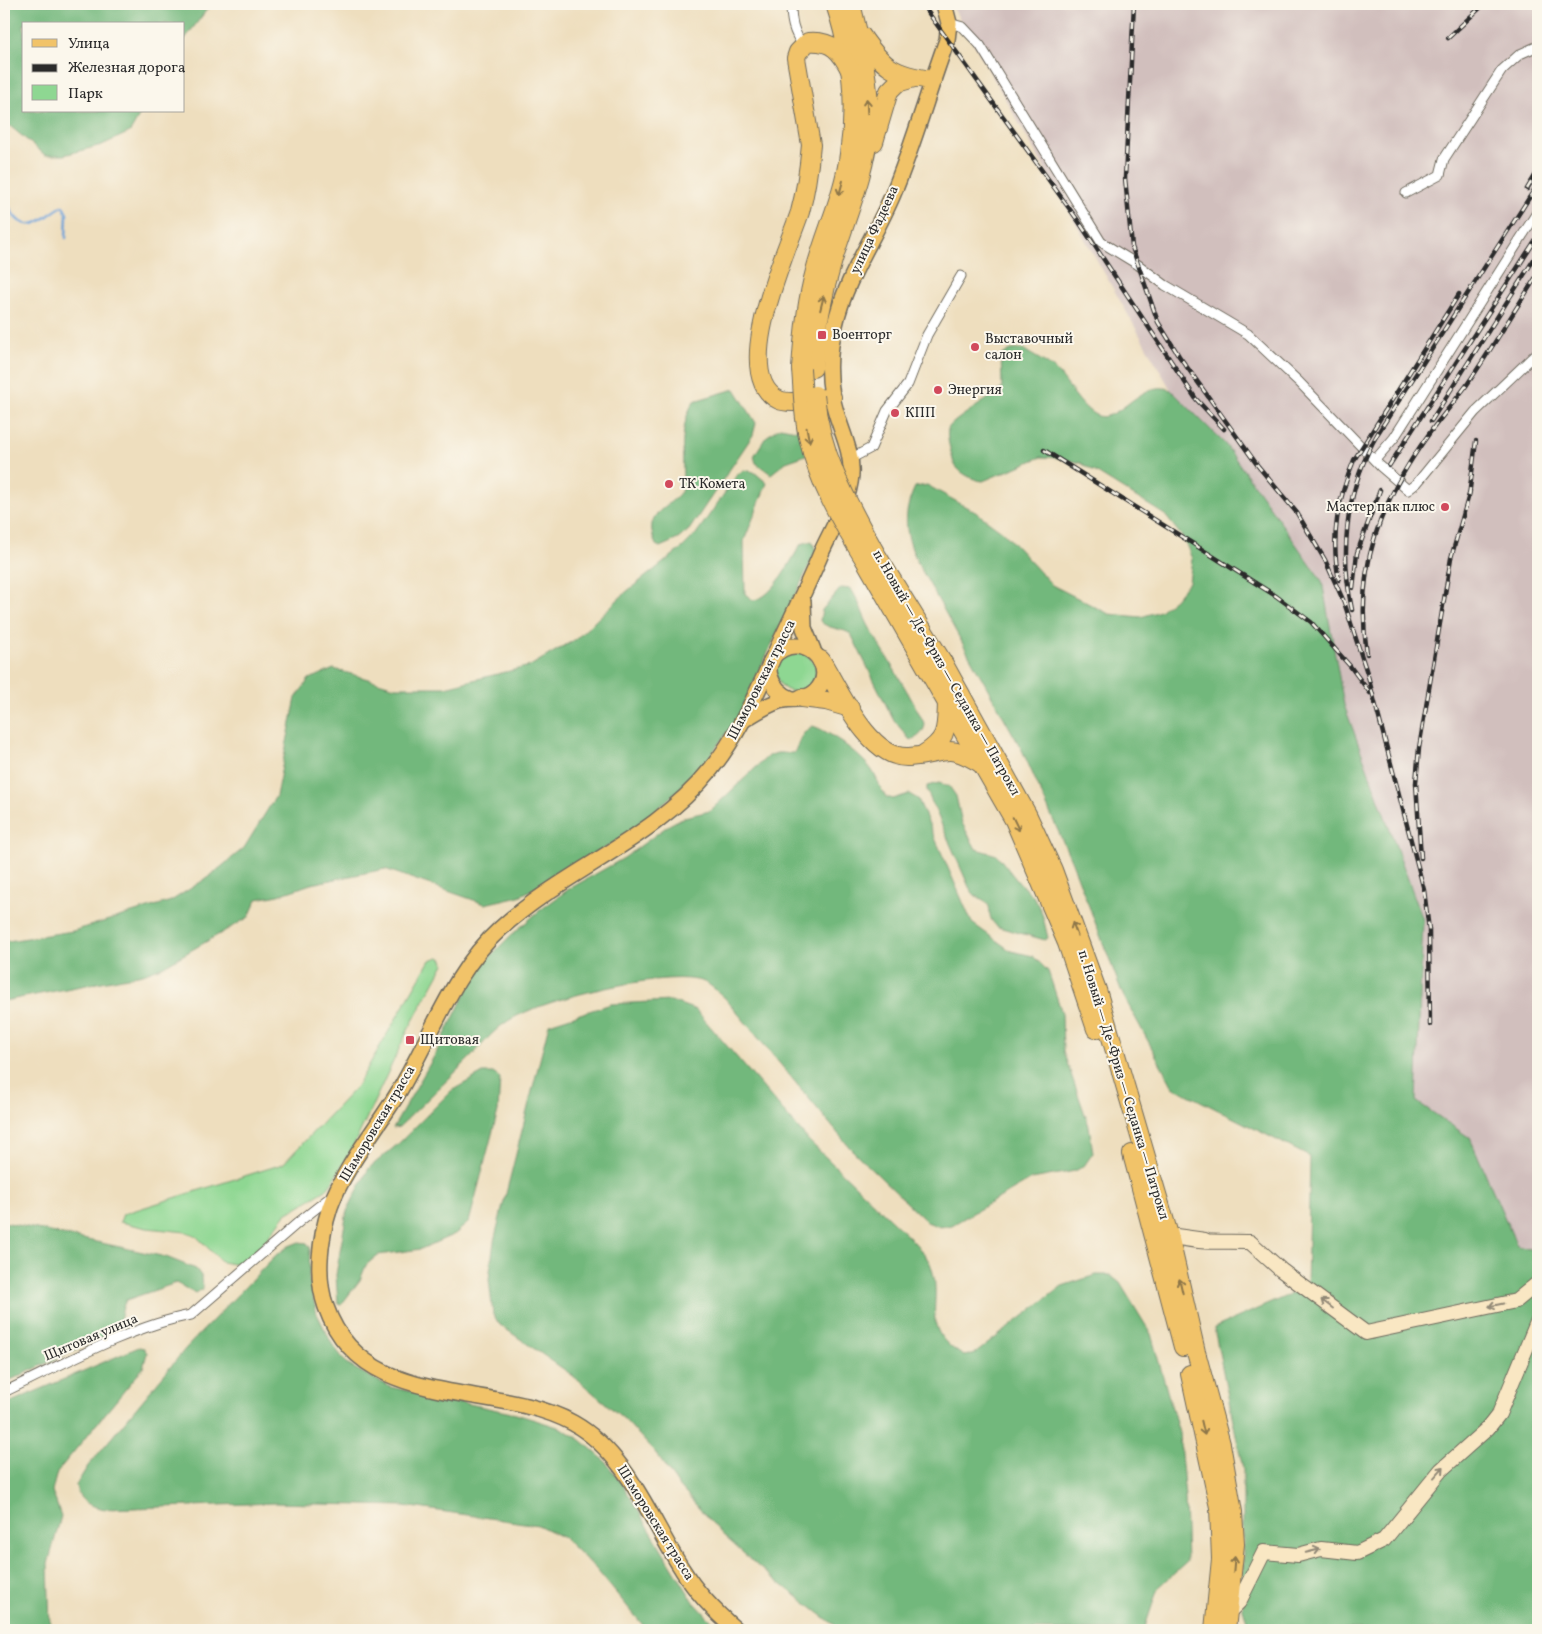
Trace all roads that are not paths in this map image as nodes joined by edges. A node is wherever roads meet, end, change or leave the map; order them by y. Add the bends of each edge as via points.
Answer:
1 (791, 4) edge
2 (830, 4) edge
3 (835, 4) edge
4 (851, 4) edge
5 (944, 4) edge
6 (949, 23) junction
7 (858, 30) junction
8 (810, 43) junction
9 (1538, 46) edge
10 (851, 72) junction
11 (914, 78) junction
12 (932, 80) junction
13 (864, 154) junction
14 (1406, 193) dead end
15 (1538, 211) edge
16 (961, 276) dead end
17 (1538, 352) edge
18 (807, 368) junction
19 (832, 397) junction
20 (850, 459) junction
21 (1374, 460) junction
22 (871, 558) junction
23 (804, 595) junction
24 (817, 655) junction
25 (772, 661) junction
26 (797, 698) junction
27 (948, 703) junction
28 (850, 708) junction
29 (742, 722) junction
30 (924, 754) junction
31 (985, 766) junction
32 (336, 1193) junction
33 (1169, 1235) junction
34 (1538, 1282) edge
35 (1538, 1320) edge
36 (4, 1392) edge
37 (1234, 1614) edge
38 (736, 1630) edge
39 (1214, 1630) edge

1 - 8 street via 795,36
2 - 8 highway via 831,26
3 - 10 highway, п. Новый — Де-Фриз — Седанка — Патрокл
4 - 7 highway, п. Новый — Де-Фриз — Седанка — Патрокл
5 - 6 main road, улица Фадеева
6 - 12 main road, улица Фадеева via 947,40
6 - 21 street via 963,27 980,44 1101,242 1248,334
7 - 11 highway via 877,59 888,68
13 -> 7 highway, п. Новый — Де-Фриз — Седанка — Патрокл via 869,128
8 - 10 highway via 826,42 837,49
8 - 19 highway via 796,58 811,145 809,168 800,211 768,298 759,356 763,381 769,392 782,401
9 - 14 street via 1520,54 1502,70 1448,152 1440,175
10 -> 18 highway, п. Новый — Де-Фриз — Седанка — Патрокл via 850,153 815,271 803,338
11 - 12 highway
11 - 13 highway via 897,83 889,91 873,142
12 - 19 main road, улица Фадеева via 891,200 849,285 835,323 829,357
18 -> 13 highway, п. Новый — Де-Фриз — Седанка — Патрокл
15 - 21 street via 1394,438
16 - 20 street via 927,335 908,384 887,411 871,448
17 - 21 street via 1475,412 1408,490
18 - 22 highway, п. Новый — Де-Фриз — Седанка — Патрокл, bridge via 828,458
19 - 20 main road, улица Фадеева
20 - 23 main road, Шаморовская трасса via 852,470 843,506
22 - 27 highway, п. Новый — Де-Фриз — Седанка — Патрокл
33 -> 22 highway, п. Новый — Де-Фриз — Седанка — Патрокл via 1097,990 1053,870 983,732
23 - 24 main road via 803,622
23 - 25 main road, Шаморовская трасса
24 - 25 main road via 802,646 790,646 779,651
24 - 26 main road via 823,668 821,684 816,690
24 - 28 highway
25 - 26 main road via 769,670 775,689 783,695
25 - 29 main road, Шаморовская трасса
26 - 28 highway via 826,700
26 - 29 main road via 768,706
27 - 30 highway via 944,734 934,748
27 - 31 highway, п. Новый — Де-Фриз — Седанка — Патрокл
28 - 30 highway via 876,744 887,752 902,757
29 - 32 main road, Шаморовская трасса via 712,767 660,820 534,901 497,931 480,950 450,995 406,1079
30 - 31 highway via 954,750
31 -> 39 highway, п. Новый — Де-Фриз — Седанка — Патрокл via 1033,859 1086,994 1156,1241 1219,1507 1221,1559
32 - 36 street, Щитовая улица via 191,1316 170,1319 94,1349
32 - 38 main road, Шаморовская трасса via 324,1231 319,1264 326,1309 346,1342 376,1368 398,1379 542,1410 572,1422 586,1432 619,1463 684,1574
34 -> 33 main road via 1516,1300 1366,1334 1281,1270 1250,1242
37 -> 33 highway, п. Новый — Де-Фриз — Седанка — Патрокл via 1235,1544 1229,1488
37 -> 35 main road via 1264,1552 1298,1555 1321,1549 1357,1552 1384,1540 1440,1470 1500,1414

